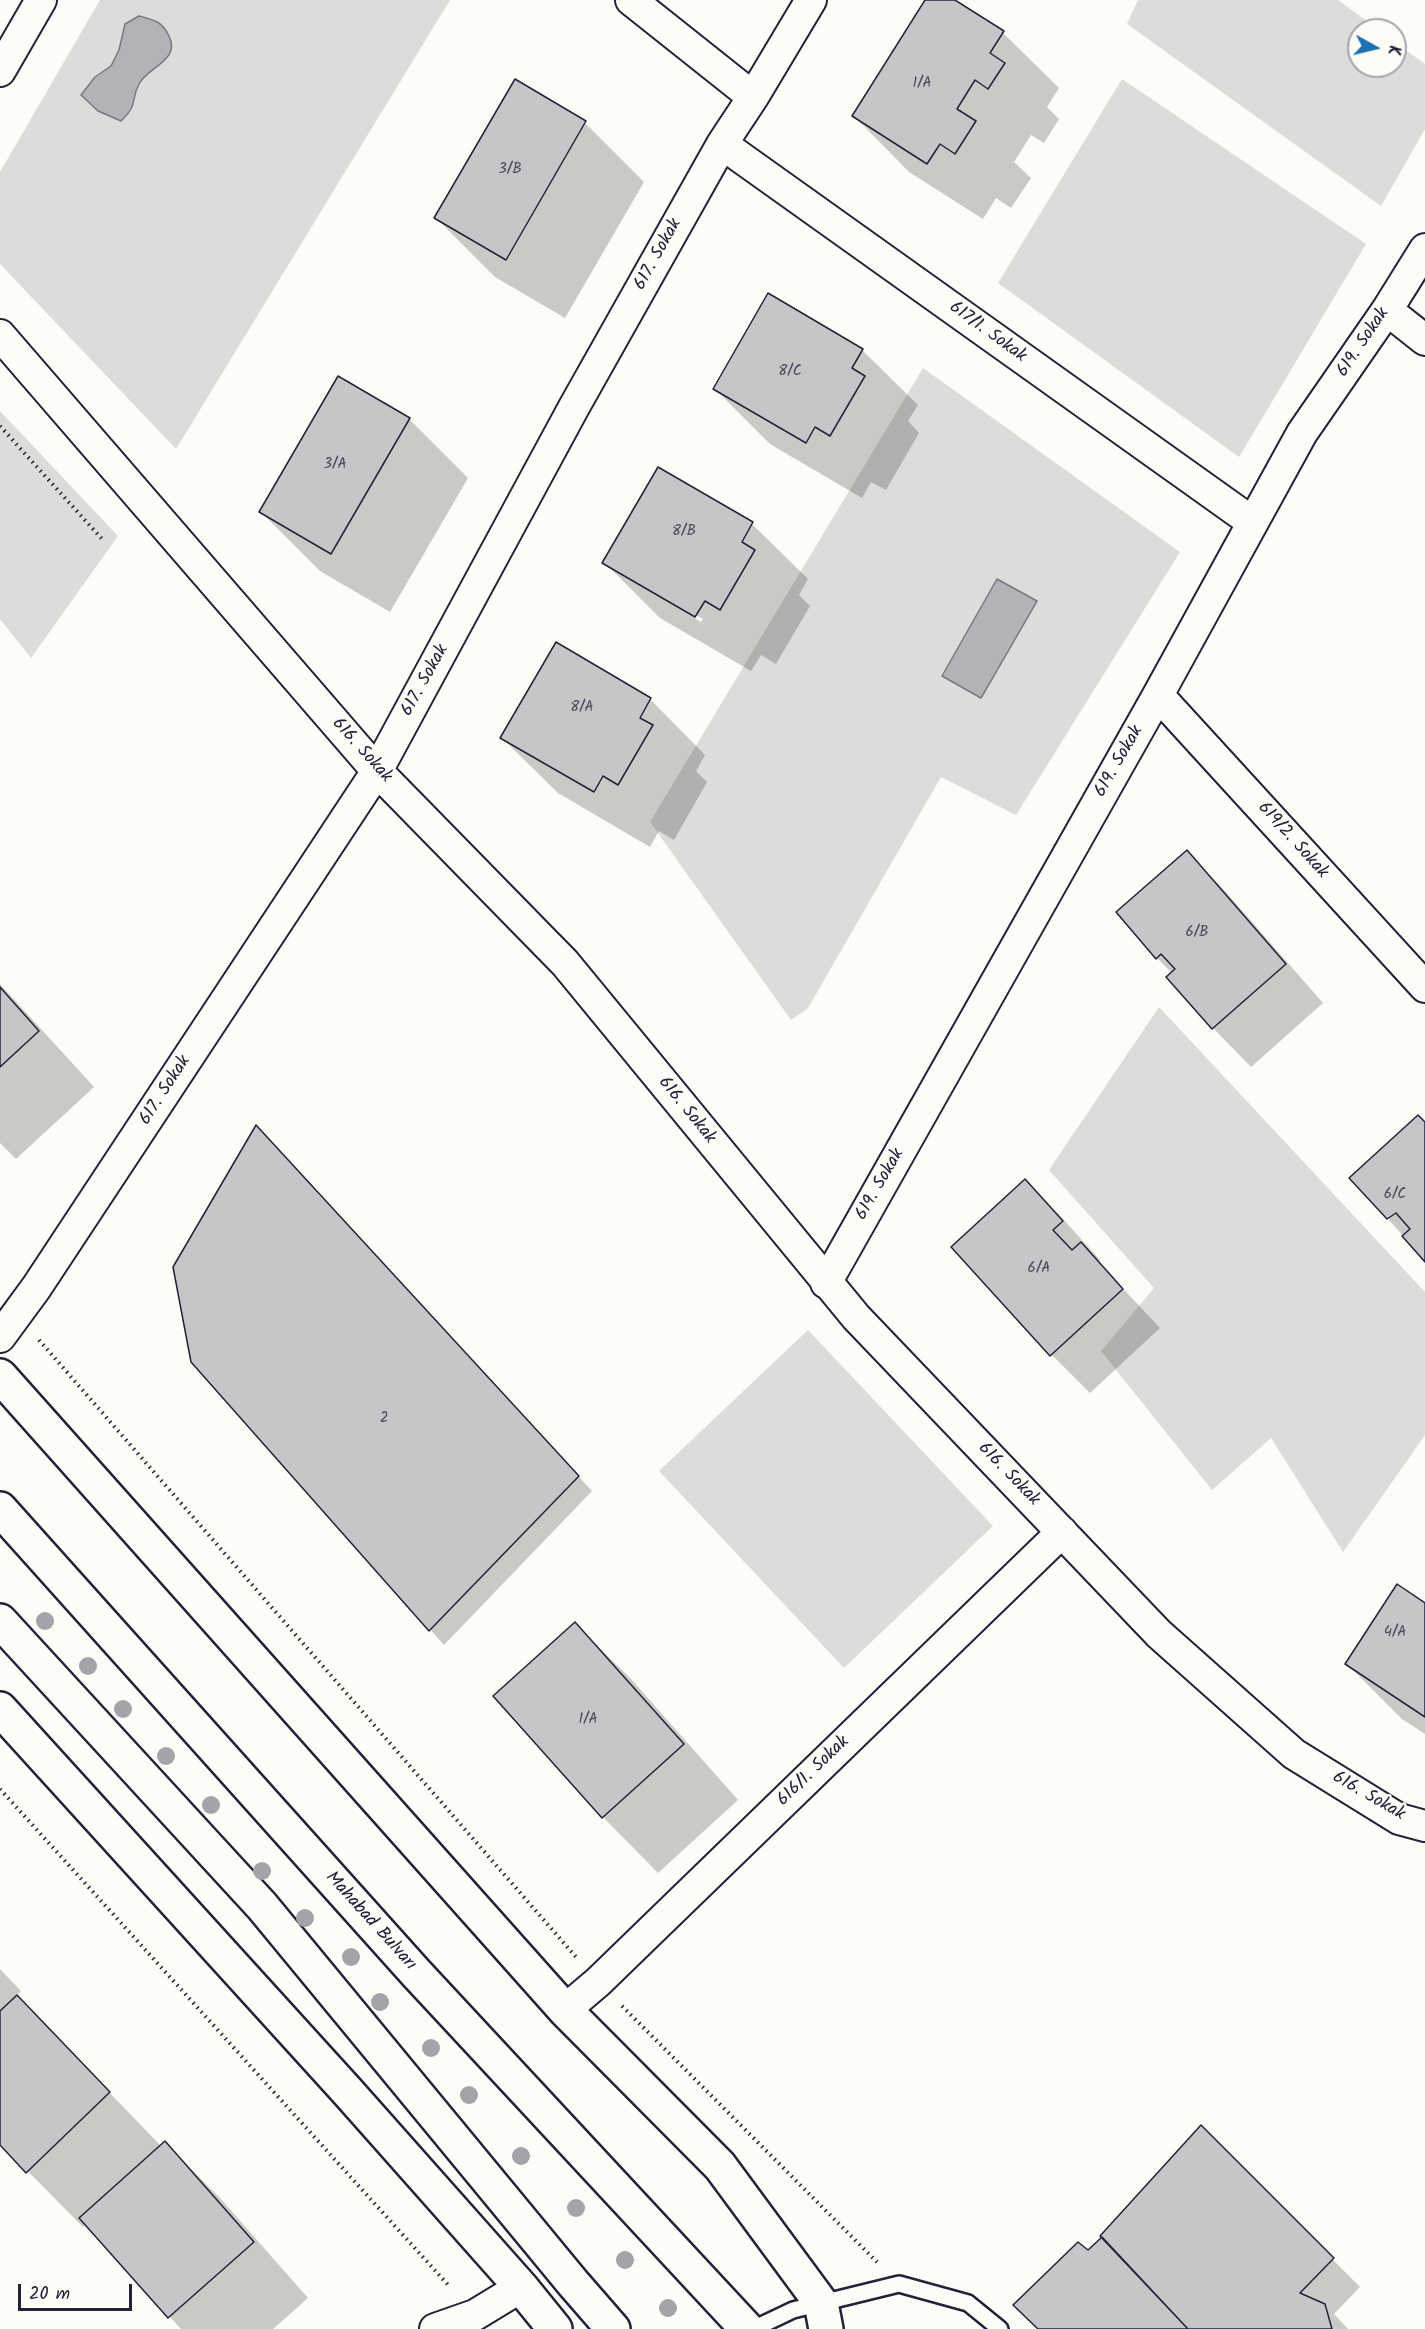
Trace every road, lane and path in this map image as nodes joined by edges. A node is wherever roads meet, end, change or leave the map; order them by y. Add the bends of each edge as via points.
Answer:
1 (41, 0) edge
2 (631, 0) edge
3 (811, 0) edge
4 (0, 71) edge
5 (753, 97) junction
6 (722, 144) junction
7 (1425, 249) edge
8 (1387, 310) junction
9 (0, 335) edge
10 (1425, 340) edge
11 (0, 426) edge
12 (1252, 522) junction
13 (102, 539) dead end
14 (1158, 695) junction
15 (377, 771) junction
16 (1425, 987) edge
17 (826, 1283) junction
18 (9, 1326) edge
19 (0, 1376) edge
20 (0, 1509) edge
21 (1062, 1532) junction
22 (0, 1621) edge
23 (0, 1709) edge
24 (0, 1789) edge
25 (1425, 1826) edge
26 (598, 1982) junction
27 (565, 2010) junction
28 (900, 2284) junction
29 (521, 2287) junction
30 (475, 2315) junction
31 (823, 2316) edge
32 (435, 2329) edge
33 (555, 2329) edge
34 (614, 2329) edge
35 (747, 2329) edge
36 (753, 2329) edge
37 (1000, 2329) edge

1 - 4 street
2 - 5 street
3 - 5 street, 617. Sokak
5 - 6 street, 617. Sokak
6 - 12 street, 617/1. Sokak
6 - 15 street, 617. Sokak
7 - 8 street, 619. Sokak
8 - 10 street
8 - 12 street, 619. Sokak via 1302,433
9 - 15 street, 616. Sokak
11 - 13 path
12 - 14 street, 619. Sokak
14 - 16 street, 619/2. Sokak
14 - 17 street, 619. Sokak
15 - 17 street, 616. Sokak via 565,963
15 - 18 street, 617. Sokak
17 - 21 street, 616. Sokak
18 - 26 path
19 - 27 main road
20 - 35 main road, Mahabad Bulvarı via 416,1973
21 - 25 street, 616. Sokak via 1160,1634 1294,1754 1400,1818
21 - 26 street, 616/1. Sokak
22 - 34 main road via 262,1906
23 - 29 main road
24 - 30 path
26 - 27 street, 616/1. Sokak
26 - 28 path
27 - 31 main road via 720,2166
28 - 31 lane
28 - 37 lane via 968,2303
29 - 30 street
29 - 33 main road
30 - 32 street
31 - 36 lane via 793,2310

